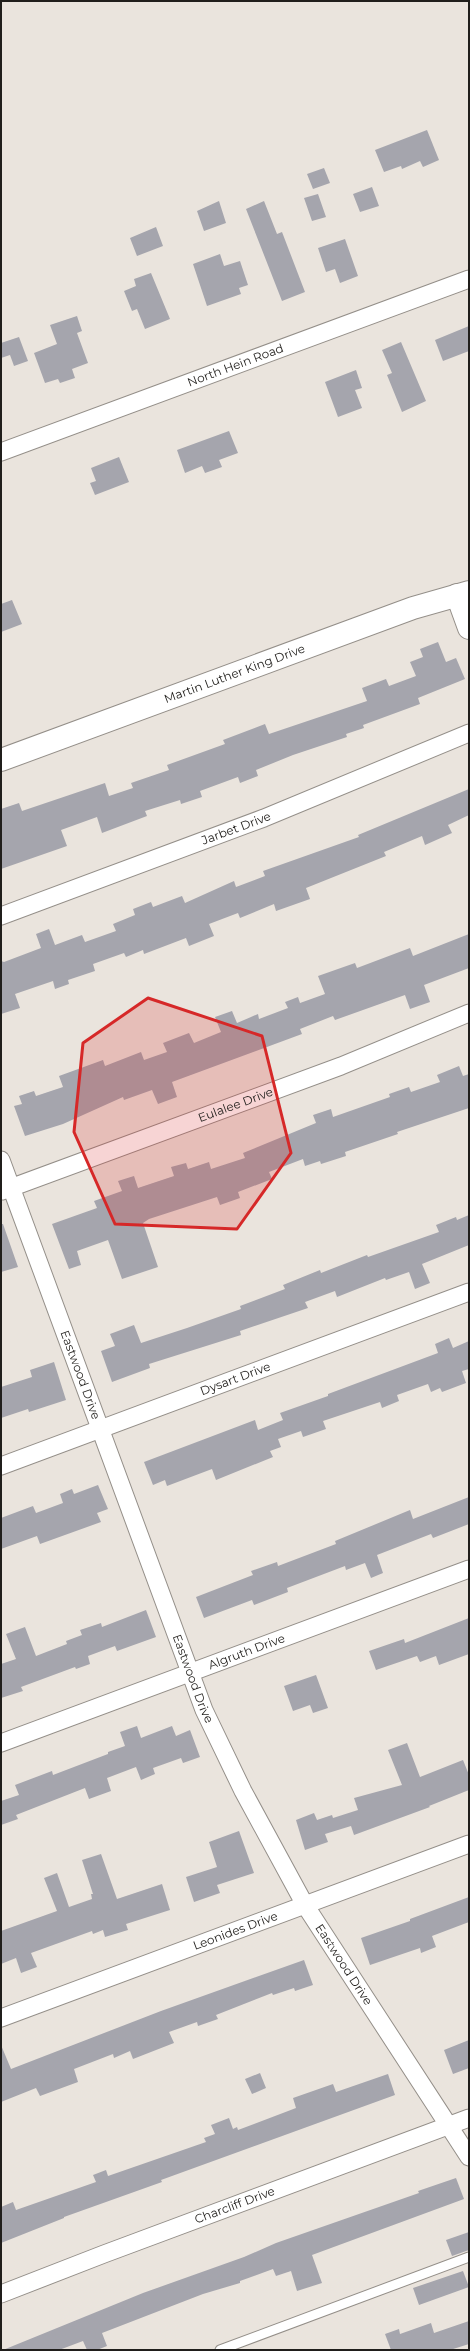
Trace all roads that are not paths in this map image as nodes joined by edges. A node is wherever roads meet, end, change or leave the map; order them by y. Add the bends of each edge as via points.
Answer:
1 (469, 279) edge
2 (1, 452) edge
3 (463, 593) edge
4 (469, 628) edge
5 (469, 733) edge
6 (1, 760) edge
7 (1, 916) edge
8 (469, 1014) edge
9 (1, 1160) edge
10 (6, 1189) edge
11 (469, 1292) edge
12 (101, 1428) junction
13 (1, 1466) edge
14 (469, 1569) edge
15 (190, 1672) junction
16 (1, 1743) edge
17 (469, 1844) edge
18 (305, 1905) junction
19 (1, 2018) edge
20 (469, 2118) edge
21 (448, 2126) junction
22 (469, 2157) edge
23 (469, 2257) edge
24 (1, 2294) edge
25 (220, 2350) edge

1 - 2 street, North Hein Road
3 - 4 main road
3 - 6 main road, Martin Luther King Drive via 413,608
5 - 7 street, Jarbet Drive via 264,818
8 - 10 street, Eulalee Drive via 340,1066
9 - 10 street, Eastwood Drive
10 - 12 street, Eastwood Drive
11 - 12 street, Dysart Drive
12 - 13 street, Dysart Drive
12 - 15 street, Eastwood Drive
14 - 15 street, Algruth Drive
15 - 16 street, Algruth Drive
15 - 18 street, Eastwood Drive via 204,1710 243,1791
17 - 18 street, Leonides Drive
18 - 19 street, Leonides Drive
18 - 21 street, Eastwood Drive
20 - 21 street, Charcliff Drive
21 - 22 street, Eastwood Drive
21 - 24 street, Charcliff Drive
23 - 25 lane

